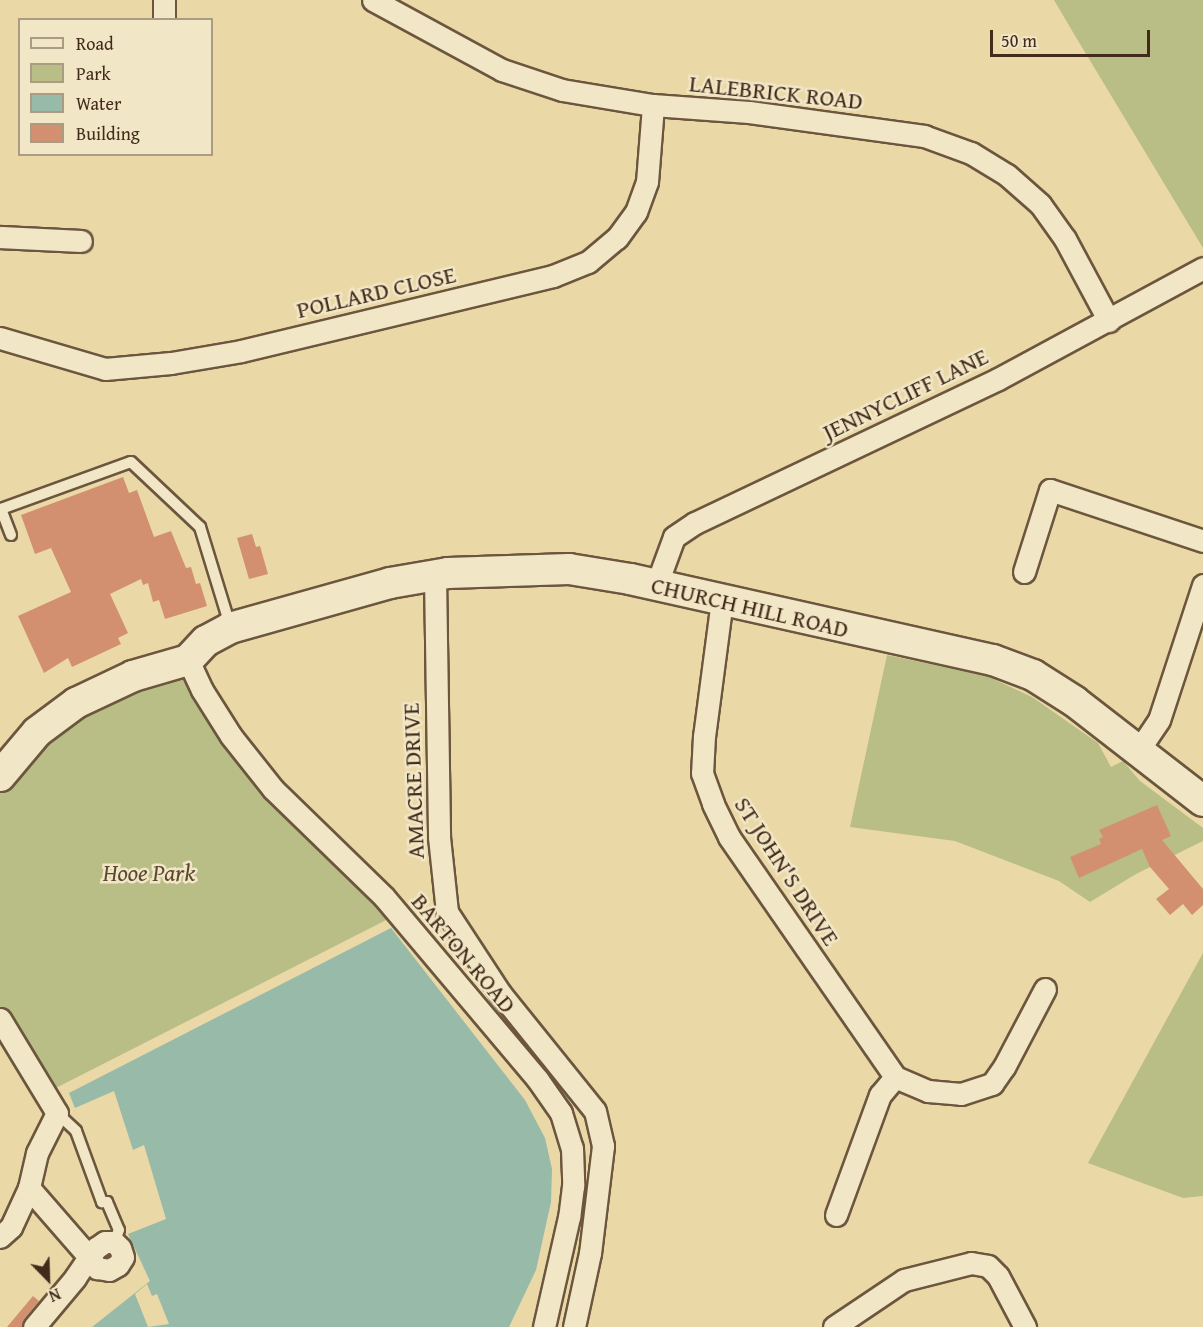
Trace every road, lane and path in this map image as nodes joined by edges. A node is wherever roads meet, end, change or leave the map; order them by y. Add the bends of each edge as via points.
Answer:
1 (164, 0) edge
2 (373, 0) edge
3 (164, 18) edge
4 (653, 105) junction
5 (0, 237) edge
6 (81, 241) dead end
7 (1203, 268) edge
8 (1109, 321) junction
9 (0, 338) edge
10 (11, 535) dead end
11 (1203, 541) edge
12 (1024, 572) dead end
13 (435, 576) junction
14 (1203, 585) edge
15 (656, 586) junction
16 (722, 600) junction
17 (1200, 608) edge
18 (243, 624) junction
19 (188, 660) junction
20 (1138, 751) junction
21 (0, 776) edge
22 (1203, 801) edge
23 (1045, 989) dead end
24 (0, 1019) edge
25 (896, 1077) junction
26 (57, 1113) junction
27 (29, 1188) junction
28 (836, 1215) dead end
29 (0, 1237) edge
30 (114, 1242) joint
31 (89, 1257) junction
32 (34, 1327) edge
33 (544, 1327) edge
34 (574, 1327) edge
35 (834, 1327) edge
36 (1025, 1327) edge

1 - 3 street
2 - 4 street, LALEBRICK ROAD via 502,70 562,90
4 - 8 street, LALEBRICK ROAD via 749,112 924,136 971,153 1007,175 1040,204 1065,239
4 - 9 street, POLLARD CLOSE via 647,182 636,212 616,238 588,262 553,276 241,351 171,363 105,369
5 - 6 street
7 - 8 street, JENNYCLIFF LANE
8 - 15 street, JENNYCLIFF LANE via 998,379 695,523 674,537
10 - 18 lane via 1,509 130,462 200,526
11 - 12 street via 1050,490
13 - 15 street, CHURCH HILL ROAD via 569,569
13 - 18 street, CHURCH HILL ROAD via 390,583
13 - 34 street, AMACRE DRIVE via 439,837 447,912 500,993 595,1111 603,1146 590,1253
14 - 17 street
15 - 16 street, CHURCH HILL ROAD
16 - 20 street, CHURCH HILL ROAD via 993,660 1033,675 1074,700
16 - 25 street, ST JOHN'S DRIVE via 702,773 713,804 729,837
17 - 20 street via 1159,720
18 - 19 street, CHURCH HILL ROAD via 206,641
19 - 21 street via 133,675 76,703 37,732
19 - 33 street, BARTON ROAD via 231,736 273,789 384,897 561,1113 572,1148 573,1186
20 - 22 street, CHURCH HILL ROAD
23 - 25 street via 992,1084 962,1094 928,1091
24 - 26 street
25 - 28 street via 880,1095
26 - 27 street via 37,1153
26 - 30 lane via 76,1131 102,1202 107,1202 119,1230
27 - 29 street via 11,1227
27 - 31 street
30 - 31 street via 105,1242
31 - 32 street
35 - 36 street via 904,1280 971,1263 988,1266 998,1276

